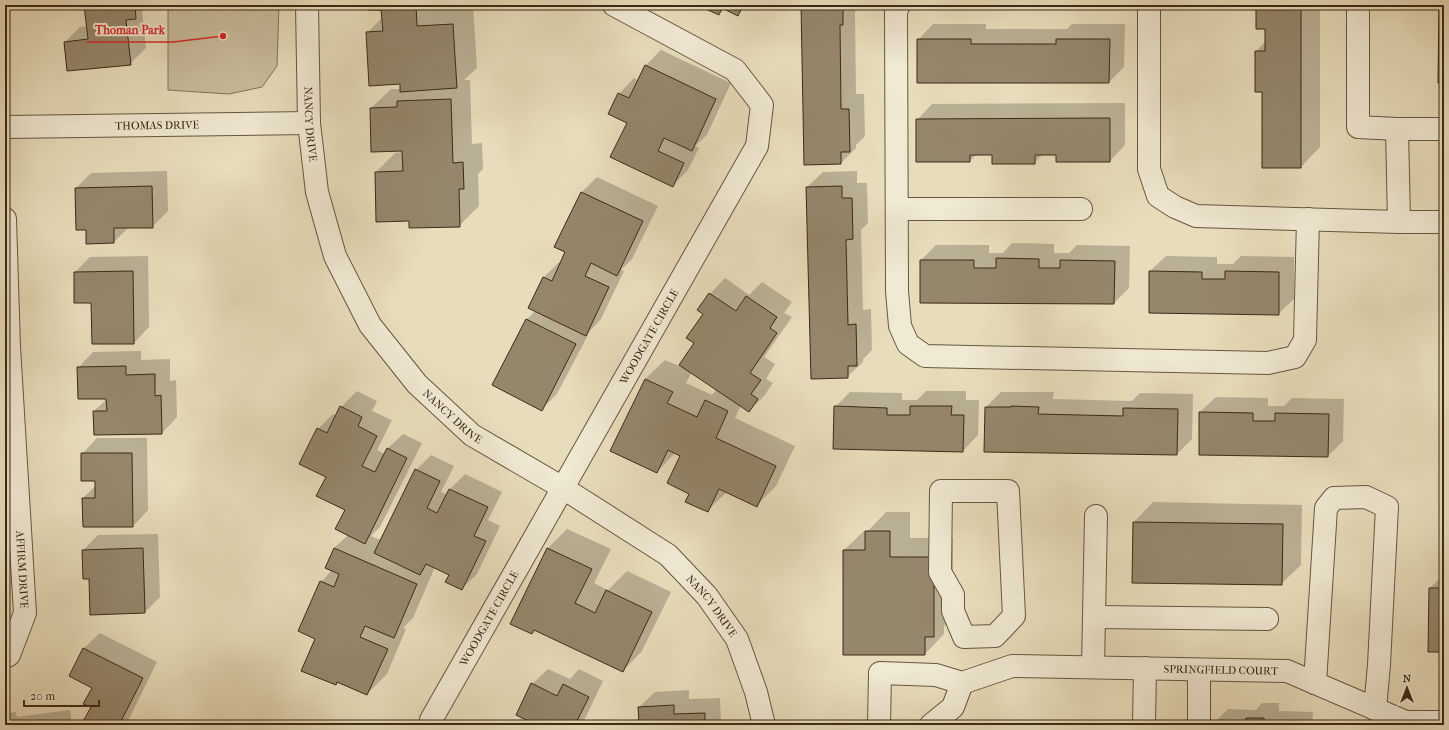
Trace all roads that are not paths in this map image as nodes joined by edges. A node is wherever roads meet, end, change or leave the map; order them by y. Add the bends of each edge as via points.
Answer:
1 (307, 5) edge
2 (614, 5) edge
3 (899, 5) edge
4 (1149, 5) edge
5 (1358, 5) edge
6 (309, 123) junction
7 (5, 127) edge
8 (1397, 129) junction
9 (1444, 129) edge
10 (1081, 209) dead end
11 (898, 210) junction
12 (5, 218) edge
13 (1308, 219) junction
14 (1399, 222) junction
15 (1444, 222) edge
16 (7, 347) edge
17 (563, 488) junction
18 (1096, 516) dead end
19 (1094, 617) junction
20 (1267, 619) dead end
21 (995, 636) junction
22 (7, 656) edge
23 (1012, 666) junction
24 (1093, 667) junction
25 (1145, 668) junction
26 (1200, 670) junction
27 (962, 683) junction
28 (1316, 683) junction
29 (1375, 709) junction
30 (431, 720) dead end
31 (1444, 722) edge
32 (764, 725) edge
33 (879, 725) edge
34 (931, 725) edge
35 (1144, 725) edge
36 (1199, 725) edge

1 - 6 street, NANCY DRIVE
2 - 17 street, WOODGATE CIRCLE via 734,70 762,105 757,146
3 - 11 street via 896,11
4 - 13 street via 1149,169 1158,196 1196,216
5 - 8 street via 1358,128
6 - 7 street, THOMAS DRIVE
6 - 17 street, NANCY DRIVE via 317,192 335,256 370,324 417,384 472,435
8 - 9 street
8 - 14 street
10 - 11 street
11 - 13 street via 897,291 900,326 908,344 925,356 933,357 1268,363 1295,357 1305,340
12 - 16 street, AFFIRM DRIVE
13 - 14 street
14 - 15 street
16 - 22 street, AFFIRM DRIVE via 25,613
17 - 30 street, WOODGATE CIRCLE
17 - 32 street, NANCY DRIVE via 668,555 707,596 737,639 756,692
18 - 19 street
19 - 20 street
19 - 24 street
21 - 21 street via 1014,616 1008,491 940,490 940,572 953,595 953,611 964,637
21 - 23 street
23 - 24 street, SPRINGFIELD COURT
23 - 27 street, SPRINGFIELD COURT
24 - 25 street, SPRINGFIELD COURT
25 - 26 street, SPRINGFIELD COURT
25 - 35 street
26 - 28 street, SPRINGFIELD COURT via 1287,671
26 - 36 street
27 - 33 street via 936,675 880,674
27 - 34 street via 953,707
28 - 29 street, SPRINGFIELD COURT
28 - 29 street via 1326,508 1334,498 1366,497 1387,507 1380,665
29 - 31 street, SPRINGFIELD COURT via 1406,722

